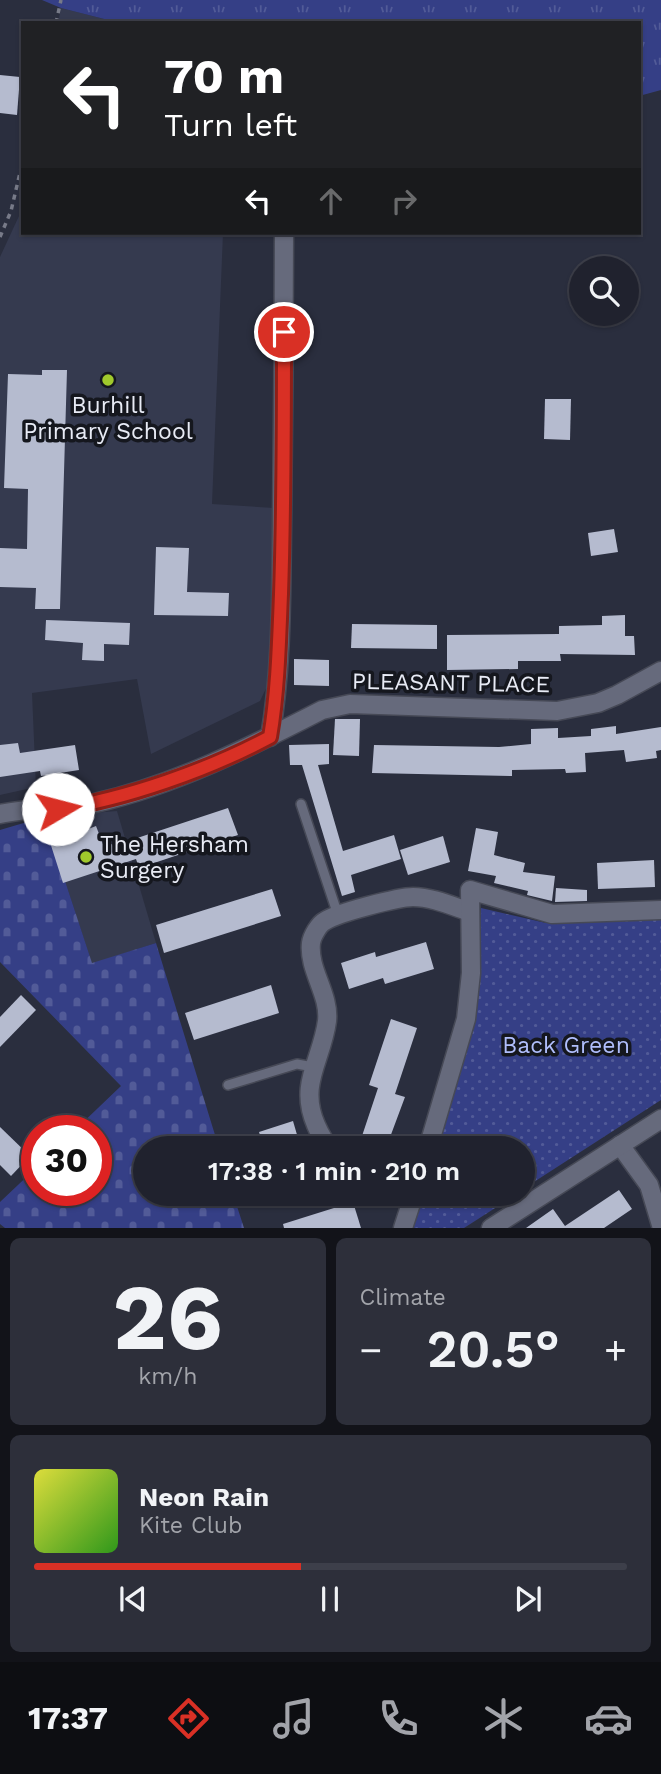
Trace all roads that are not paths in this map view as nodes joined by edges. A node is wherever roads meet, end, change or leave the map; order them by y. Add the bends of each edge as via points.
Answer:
1 (284, 235) edge
2 (661, 671) edge
3 (270, 737) junction
4 (301, 804) dead end
5 (0, 814) edge
6 (661, 910) edge
7 (470, 912) junction
8 (340, 914) junction
9 (313, 1067) junction
10 (228, 1084) dead end
11 (661, 1119) edge
12 (321, 1136) edge
13 (432, 1136) edge
14 (620, 1145) junction
15 (410, 1206) edge
16 (661, 1225) edge
17 (403, 1228) edge
18 (491, 1228) edge

1 - 3 street via 282,568
2 - 3 street, PLEASANT PLACE via 617,695 577,708 540,712 350,704 322,710
3 - 5 street, PLEASANT PLACE via 127,794 58,809
4 - 8 lane
6 - 7 street via 552,914 470,890
7 - 8 street via 412,897
7 - 13 street via 466,1019
8 - 9 street via 321,922 311,941 328,1007
9 - 10 lane via 297,1064
9 - 12 street via 309,1100
11 - 14 street
14 - 16 street via 649,1185
14 - 18 street
15 - 17 street

